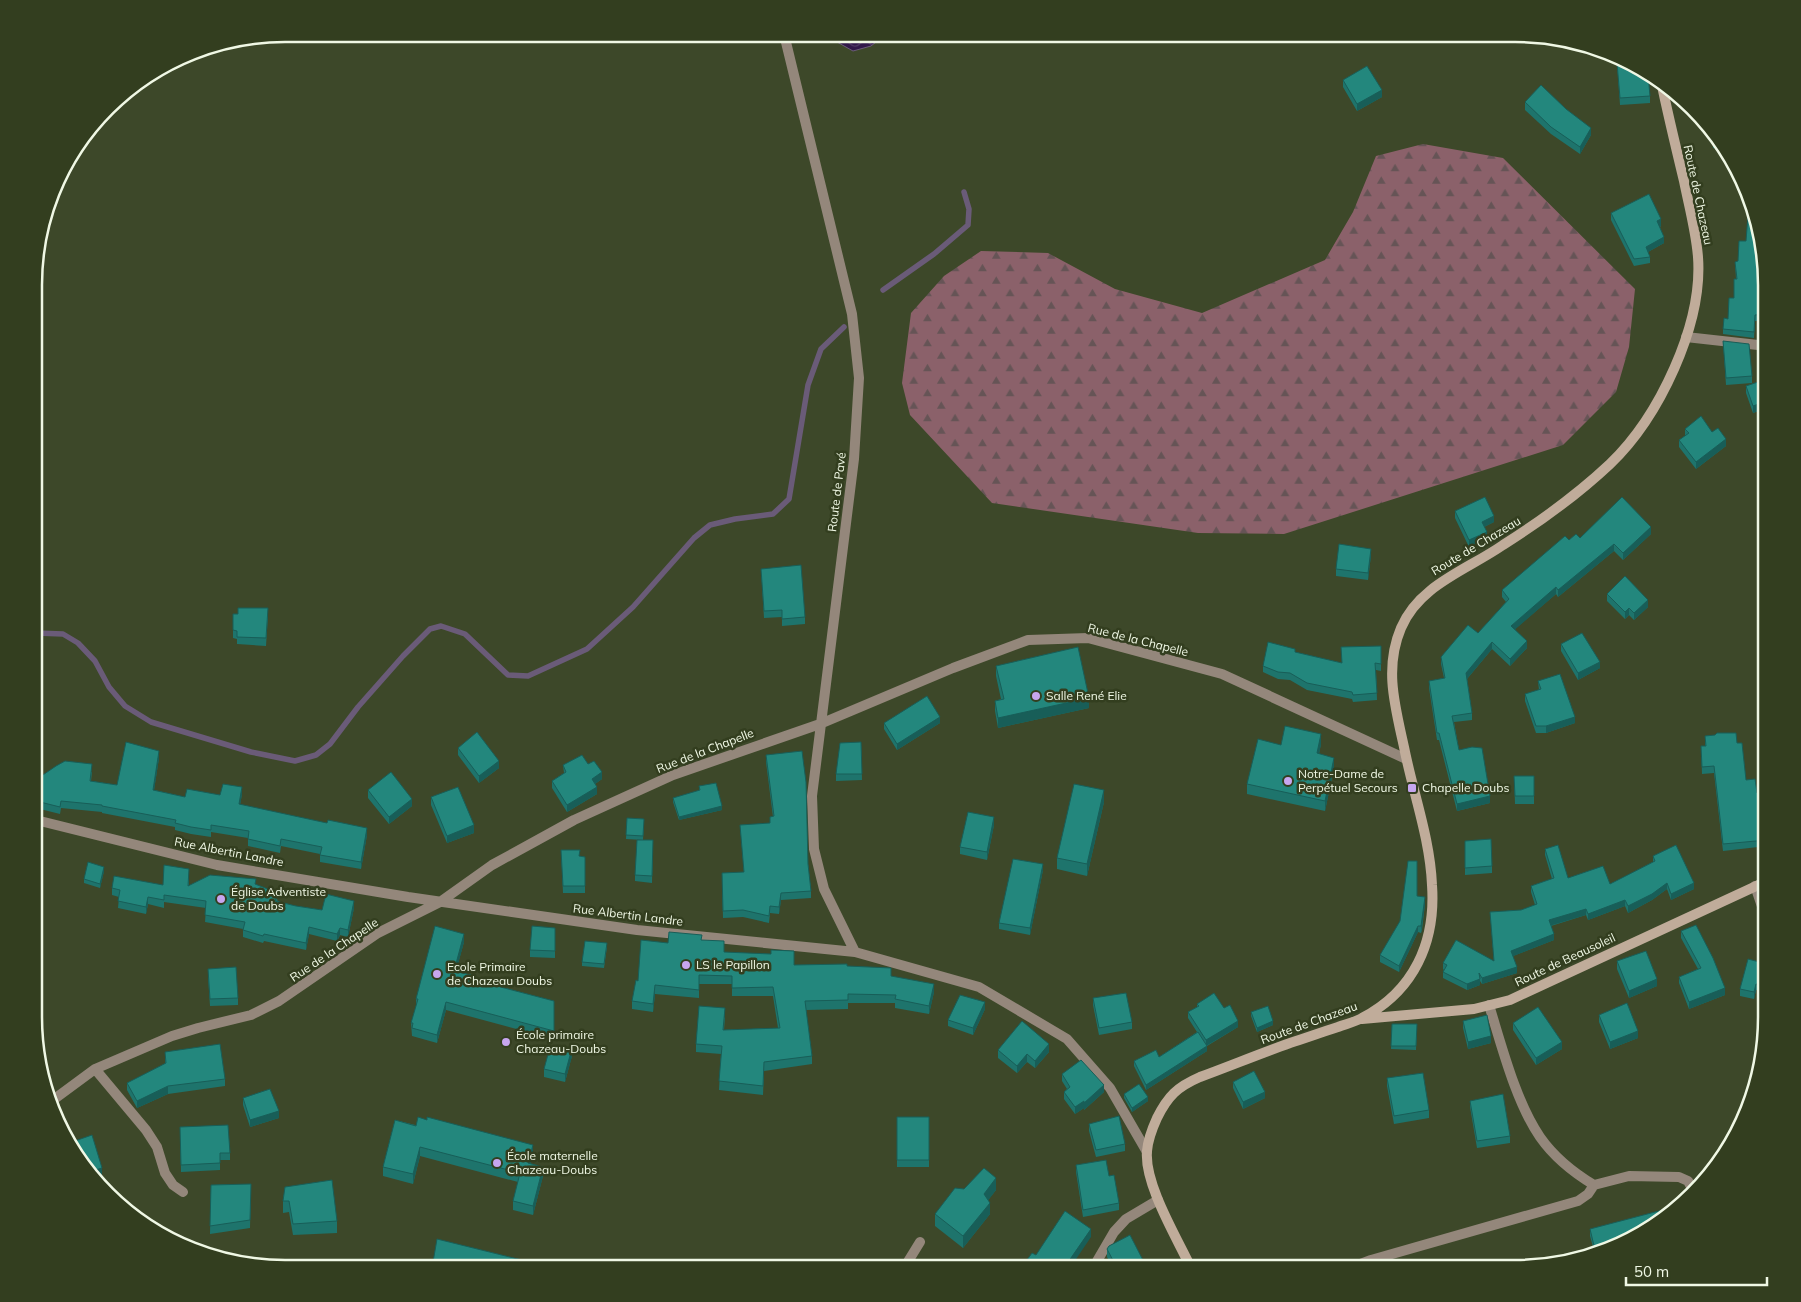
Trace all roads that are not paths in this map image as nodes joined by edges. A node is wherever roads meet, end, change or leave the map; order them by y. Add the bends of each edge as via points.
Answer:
1 (786, 42) edge
2 (1664, 94) edge
3 (1686, 337) junction
4 (1758, 345) edge
5 (820, 724) junction
6 (1406, 760) junction
7 (42, 821) edge
8 (1758, 884) edge
9 (1755, 886) junction
10 (1758, 895) edge
11 (440, 902) junction
12 (855, 952) junction
13 (1489, 1006) junction
14 (1361, 1019) junction
15 (95, 1069) junction
16 (56, 1097) edge
17 (1147, 1152) junction
18 (1594, 1185) junction
19 (1690, 1185) edge
20 (184, 1192) dead end
21 (1158, 1200) junction
22 (920, 1242) dead end
23 (909, 1260) edge
24 (1098, 1260) edge
25 (1187, 1260) edge
26 (1371, 1260) edge

1 - 5 street, Route de Pavé via 852,314 859,378 854,458
2 - 3 main road, Route de Chazeau via 1695,230 1698,259 1694,313
3 - 4 street
3 - 6 main road, Route de Chazeau via 1666,386 1638,430 1612,462 1553,513 1435,586 1410,610 1395,644 1391,681
5 - 6 street, Rue de la Chapelle via 1028,640 1088,638 1222,674
5 - 11 street, Rue de la Chapelle via 673,775 583,816 492,864
5 - 12 street, Route de Pavé via 812,796 814,849 824,889
6 - 14 main road, Route de Chazeau via 1422,820 1432,882 1431,922 1422,956 1413,972 1386,1002
7 - 11 street, Rue Albertin Landre via 217,865
8 - 9 main road, Route de Beausoleil
9 - 10 street
9 - 13 main road, Route de Beausoleil via 1510,1000
11 - 12 street, Rue Albertin Landre via 629,929
11 - 15 street, Rue de la Chapelle via 378,933 287,996 251,1015 172,1036
12 - 17 street, Rue Albertin Landre via 979,987 1067,1039 1110,1088
13 - 14 main road, Route de Beausoleil
13 - 18 street via 1510,1071 1534,1127 1557,1156
14 - 17 main road, Route de Chazeau via 1183,1084 1174,1091 1159,1114
15 - 16 street, Rue de la Chapelle
15 - 20 street via 146,1130 157,1147 165,1174
17 - 21 main road, Route de Chazeau via 1150,1178
18 - 19 street via 1629,1176 1678,1177
18 - 26 street via 1578,1201
21 - 24 street via 1126,1219
21 - 25 main road, Route de Chazeau
22 - 23 street

